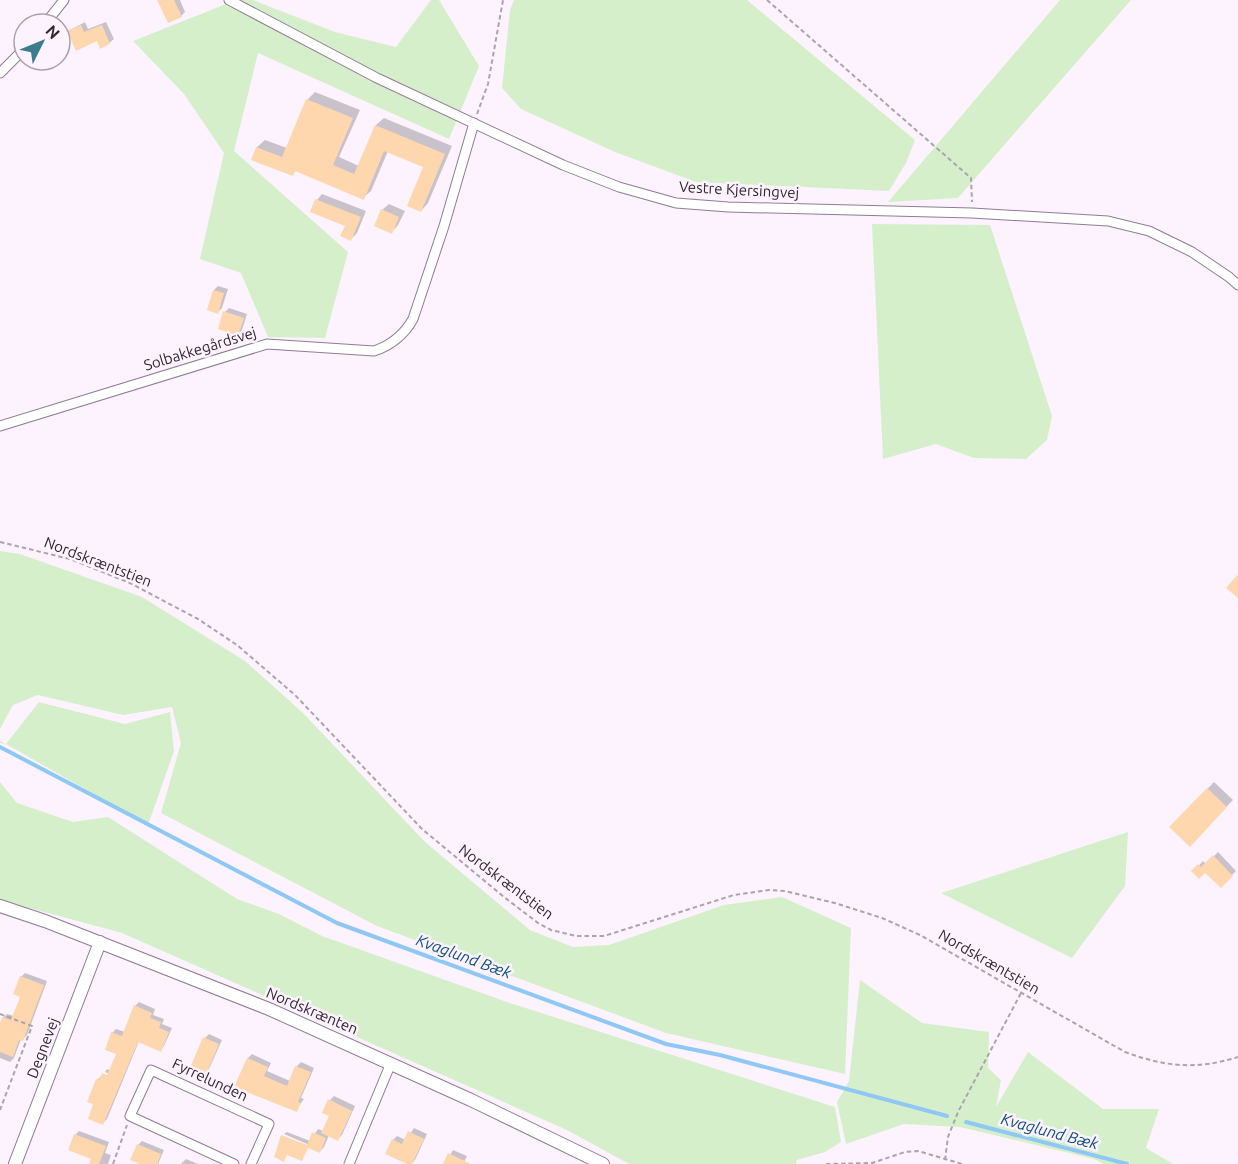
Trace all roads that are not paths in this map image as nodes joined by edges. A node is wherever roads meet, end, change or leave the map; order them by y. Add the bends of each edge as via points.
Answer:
1 (64, 0) edge
2 (229, 0) edge
3 (54, 12) edge
4 (12, 61) edge
5 (0, 73) edge
6 (474, 123) junction
7 (1238, 285) edge
8 (0, 426) edge
9 (0, 906) edge
10 (100, 942) junction
11 (392, 1063) junction
12 (351, 1162) edge
13 (15, 1164) edge
14 (234, 1164) edge
15 (251, 1164) edge
16 (363, 1164) edge
17 (603, 1164) edge

1 - 3 street
2 - 6 street, Vestre Kjersingvej via 377,78
4 - 5 street
6 - 7 street, Vestre Kjersingvej via 563,165 619,187 676,203 1108,220 1149,231 1192,252
6 - 8 street, Solbakkegårdsvej via 413,319 386,347 374,351 267,344
9 - 10 street, Nordskrænten
10 - 11 street, Nordskrænten via 270,1009
10 - 13 street, Degnevej
11 - 12 street
11 - 17 street, Nordskrænten
12 - 16 street
14 - 15 street, Fyrrelunden via 130,1116 151,1070 269,1124

